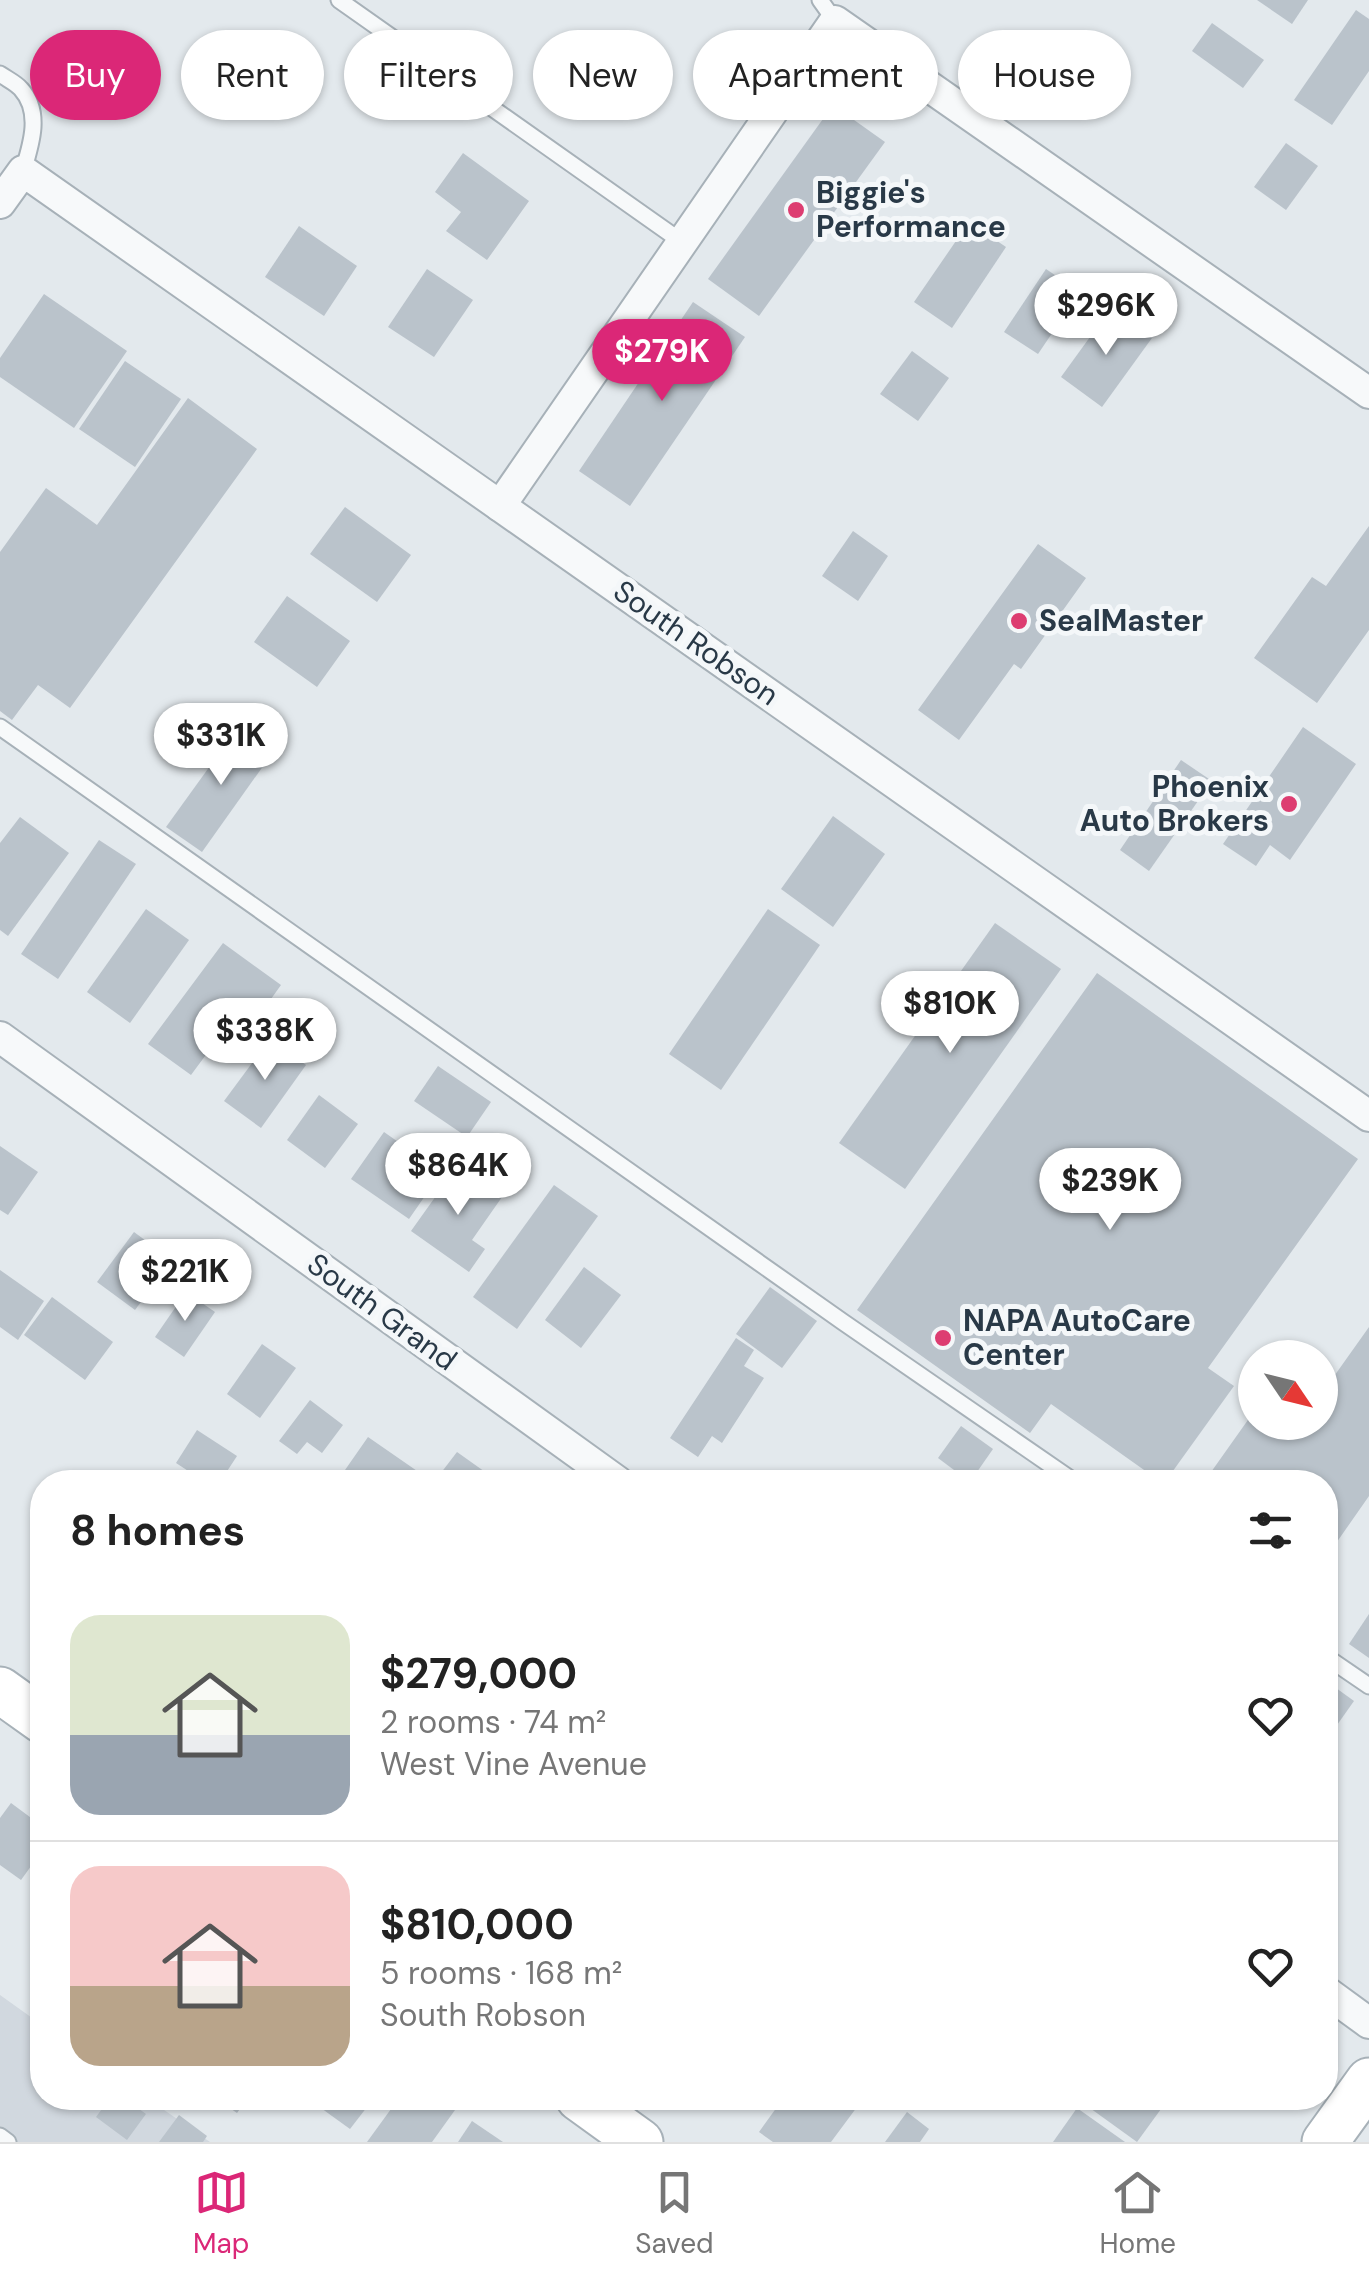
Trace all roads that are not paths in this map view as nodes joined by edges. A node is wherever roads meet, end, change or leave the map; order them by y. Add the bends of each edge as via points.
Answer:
1 (339, 0) edge
2 (828, 11) edge
3 (0, 74) edge
4 (23, 171) junction
5 (0, 203) edge
6 (682, 242) junction
7 (1369, 393) edge
8 (500, 506) junction
9 (0, 727) edge
10 (0, 1037) edge
11 (1369, 1116) edge
12 (601, 1470) edge
13 (1058, 1470) edge
14 (1338, 1665) edge
15 (1369, 1686) edge
16 (0, 1690) edge
17 (30, 1711) edge
18 (1338, 2000) edge
19 (1369, 2023) edge
20 (1369, 2081) edge
21 (596, 2110) edge
22 (0, 2136) edge
23 (8, 2142) edge
24 (640, 2142) edge
25 (1326, 2142) edge

1 - 6 lane
2 - 6 street
2 - 7 street
3 - 4 lane via 21,89 34,116
4 - 5 street
4 - 8 street, South Robson
6 - 8 street
8 - 11 street, South Robson
9 - 13 lane
10 - 12 street, South Grand
14 - 15 lane
16 - 17 street
18 - 19 street
20 - 25 street
21 - 24 street
22 - 23 lane

